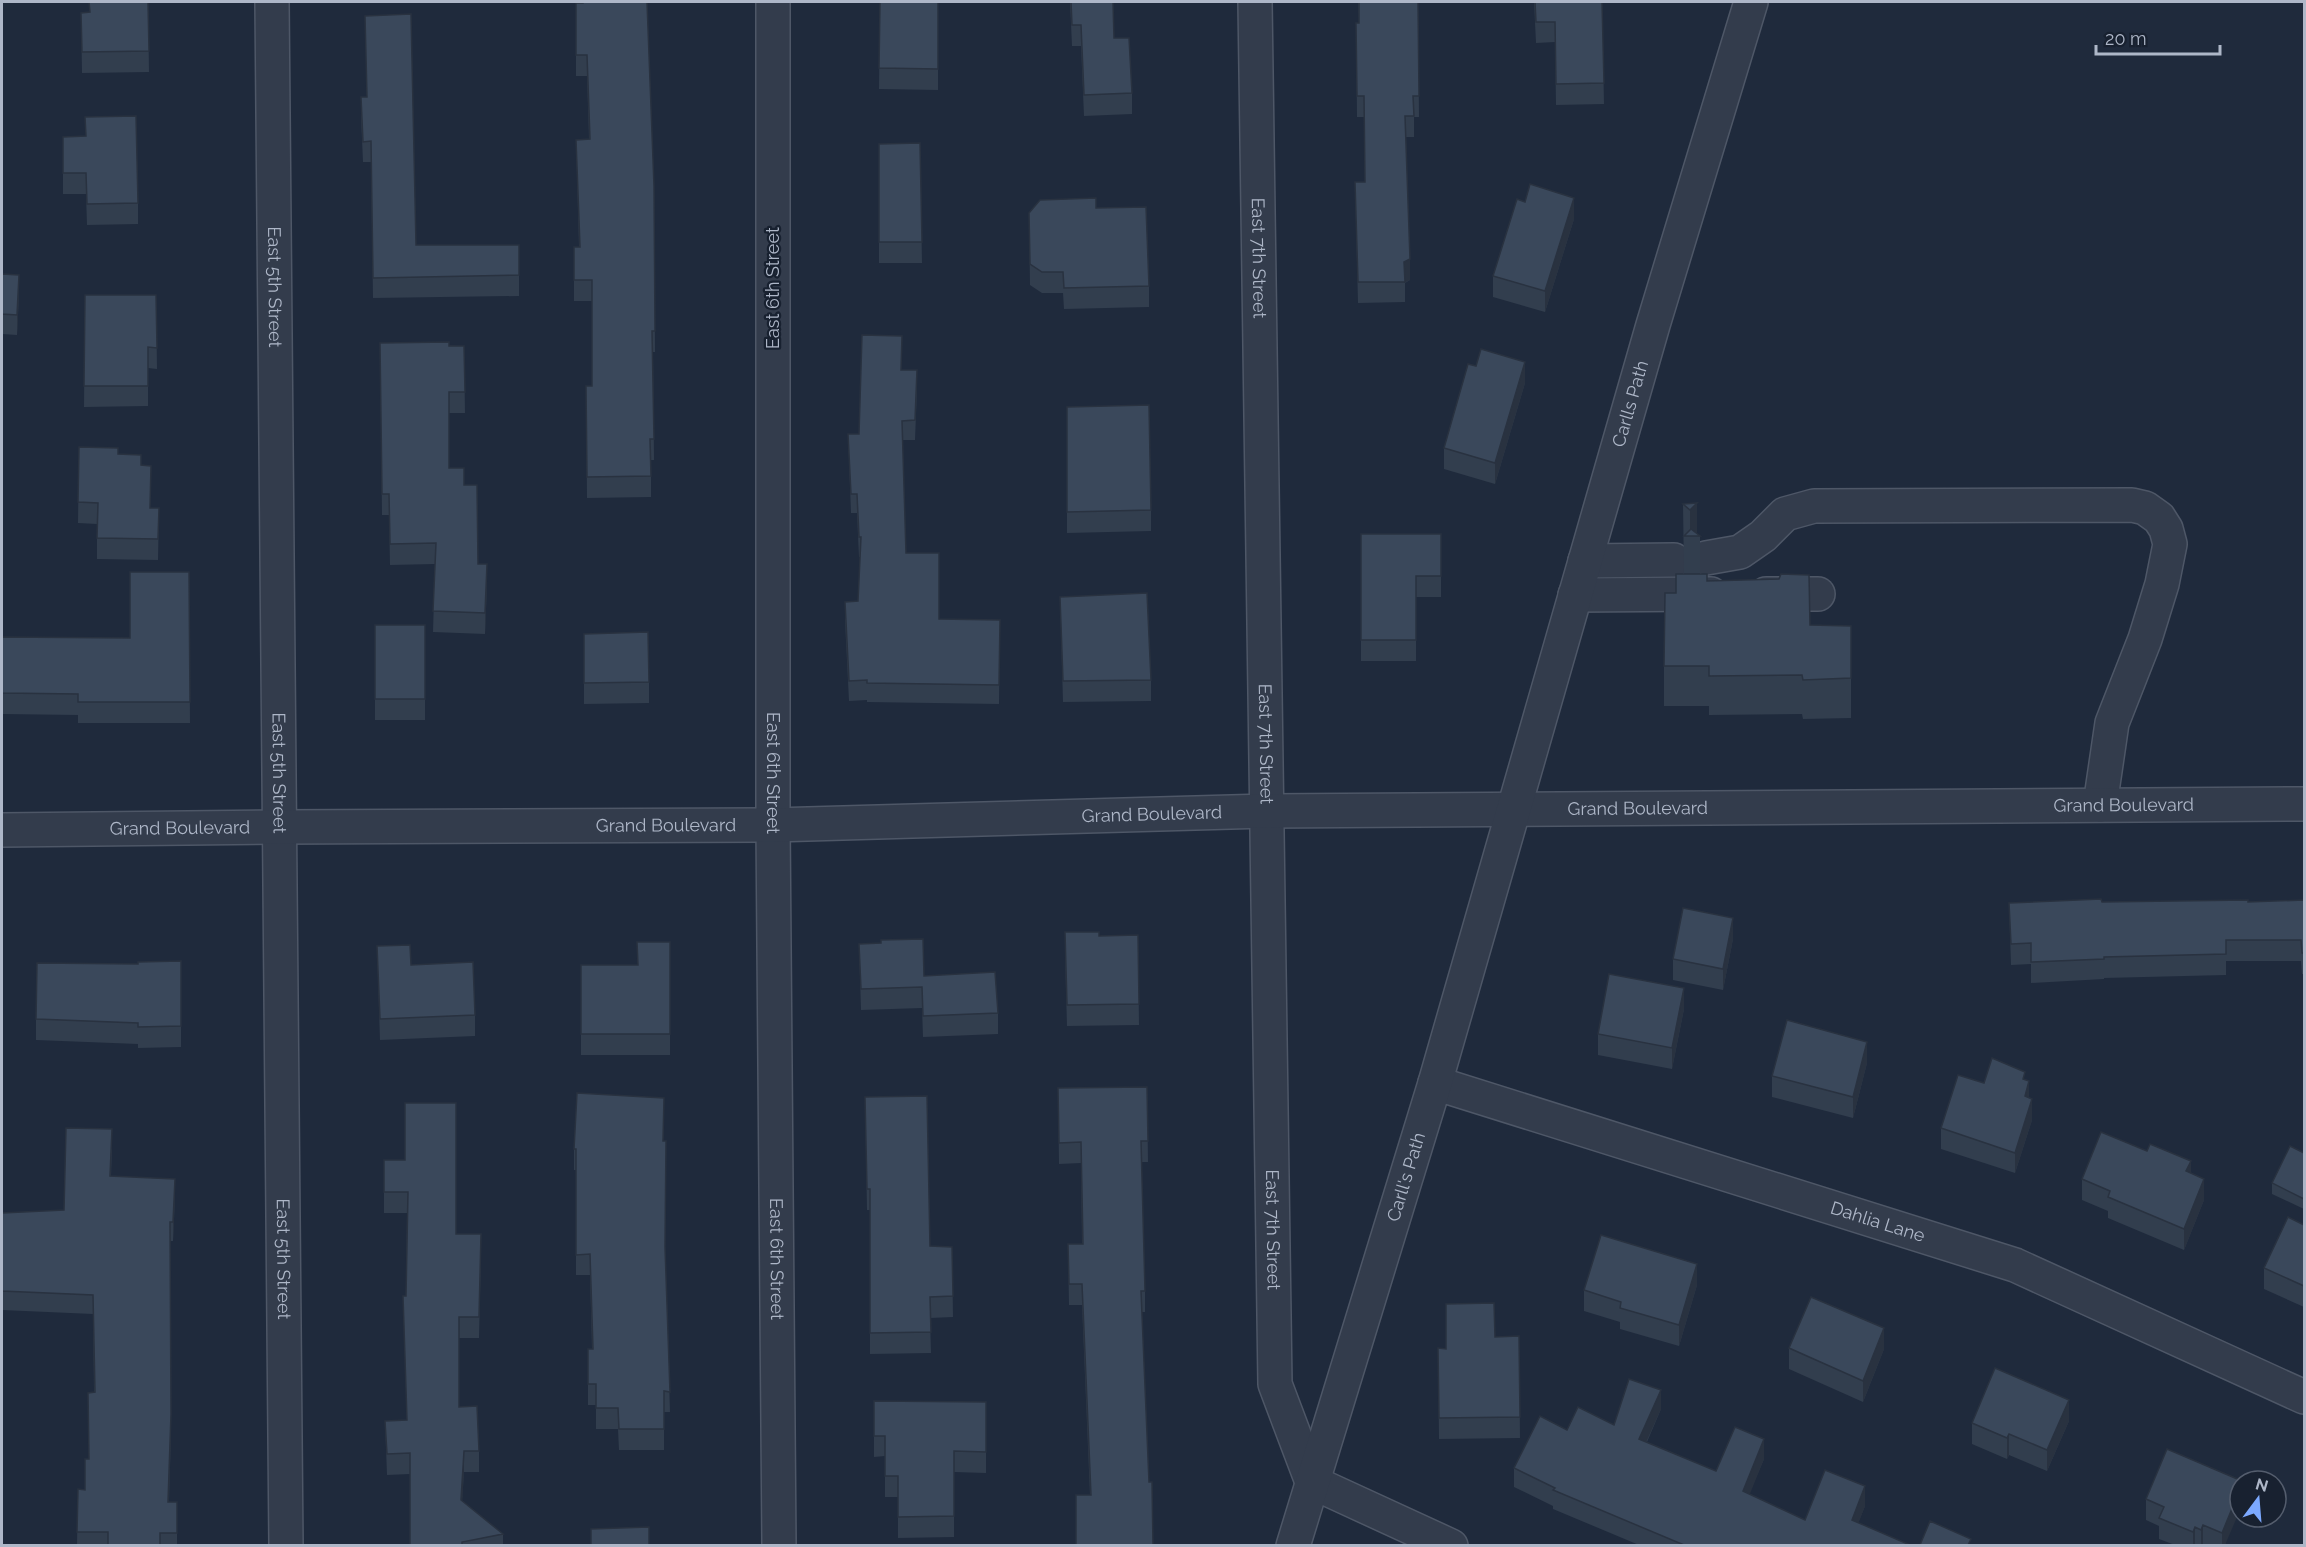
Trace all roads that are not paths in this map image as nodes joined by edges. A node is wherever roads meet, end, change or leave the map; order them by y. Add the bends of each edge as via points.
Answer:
1 (272, 2) edge
2 (773, 2) edge
3 (1255, 2) edge
4 (1751, 2) edge
5 (1585, 561) junction
6 (1818, 594) dead end
7 (1575, 595) junction
8 (2304, 804) edge
9 (2100, 805) junction
10 (1513, 808) junction
11 (1267, 811) junction
12 (773, 825) junction
13 (278, 827) junction
14 (2, 830) edge
15 (1435, 1083) junction
16 (2304, 1398) edge
17 (1312, 1482) junction
18 (286, 1545) edge
19 (779, 1545) edge
20 (1293, 1545) edge
21 (1451, 1545) edge

1 - 13 street, East 5th Street
2 - 12 street, East 6th Street
3 - 11 street, East 7th Street
4 - 5 street, Carlls Path
5 - 7 street, Carlls Path
5 - 9 street via 1690,559 1740,552 1785,514 1814,506 2145,508 2159,518 2166,530 2170,544 2168,563 2145,639 2112,723
6 - 7 street
7 - 10 street, Carlls Path
8 - 9 street, Grand Boulevard
9 - 10 street, Grand Boulevard
10 - 11 street, Grand Boulevard
10 - 15 street, Carll's Path
11 - 12 street, Grand Boulevard
11 - 17 street, East 7th Street via 1275,1384
12 - 13 street, Grand Boulevard
12 - 19 street, East 6th Street
13 - 14 street, Grand Boulevard
13 - 18 street, East 5th Street
15 - 16 street, Dahlia Lane via 2015,1265
15 - 17 street, Carll's Path
17 - 20 street, Carll's Path
17 - 21 street

